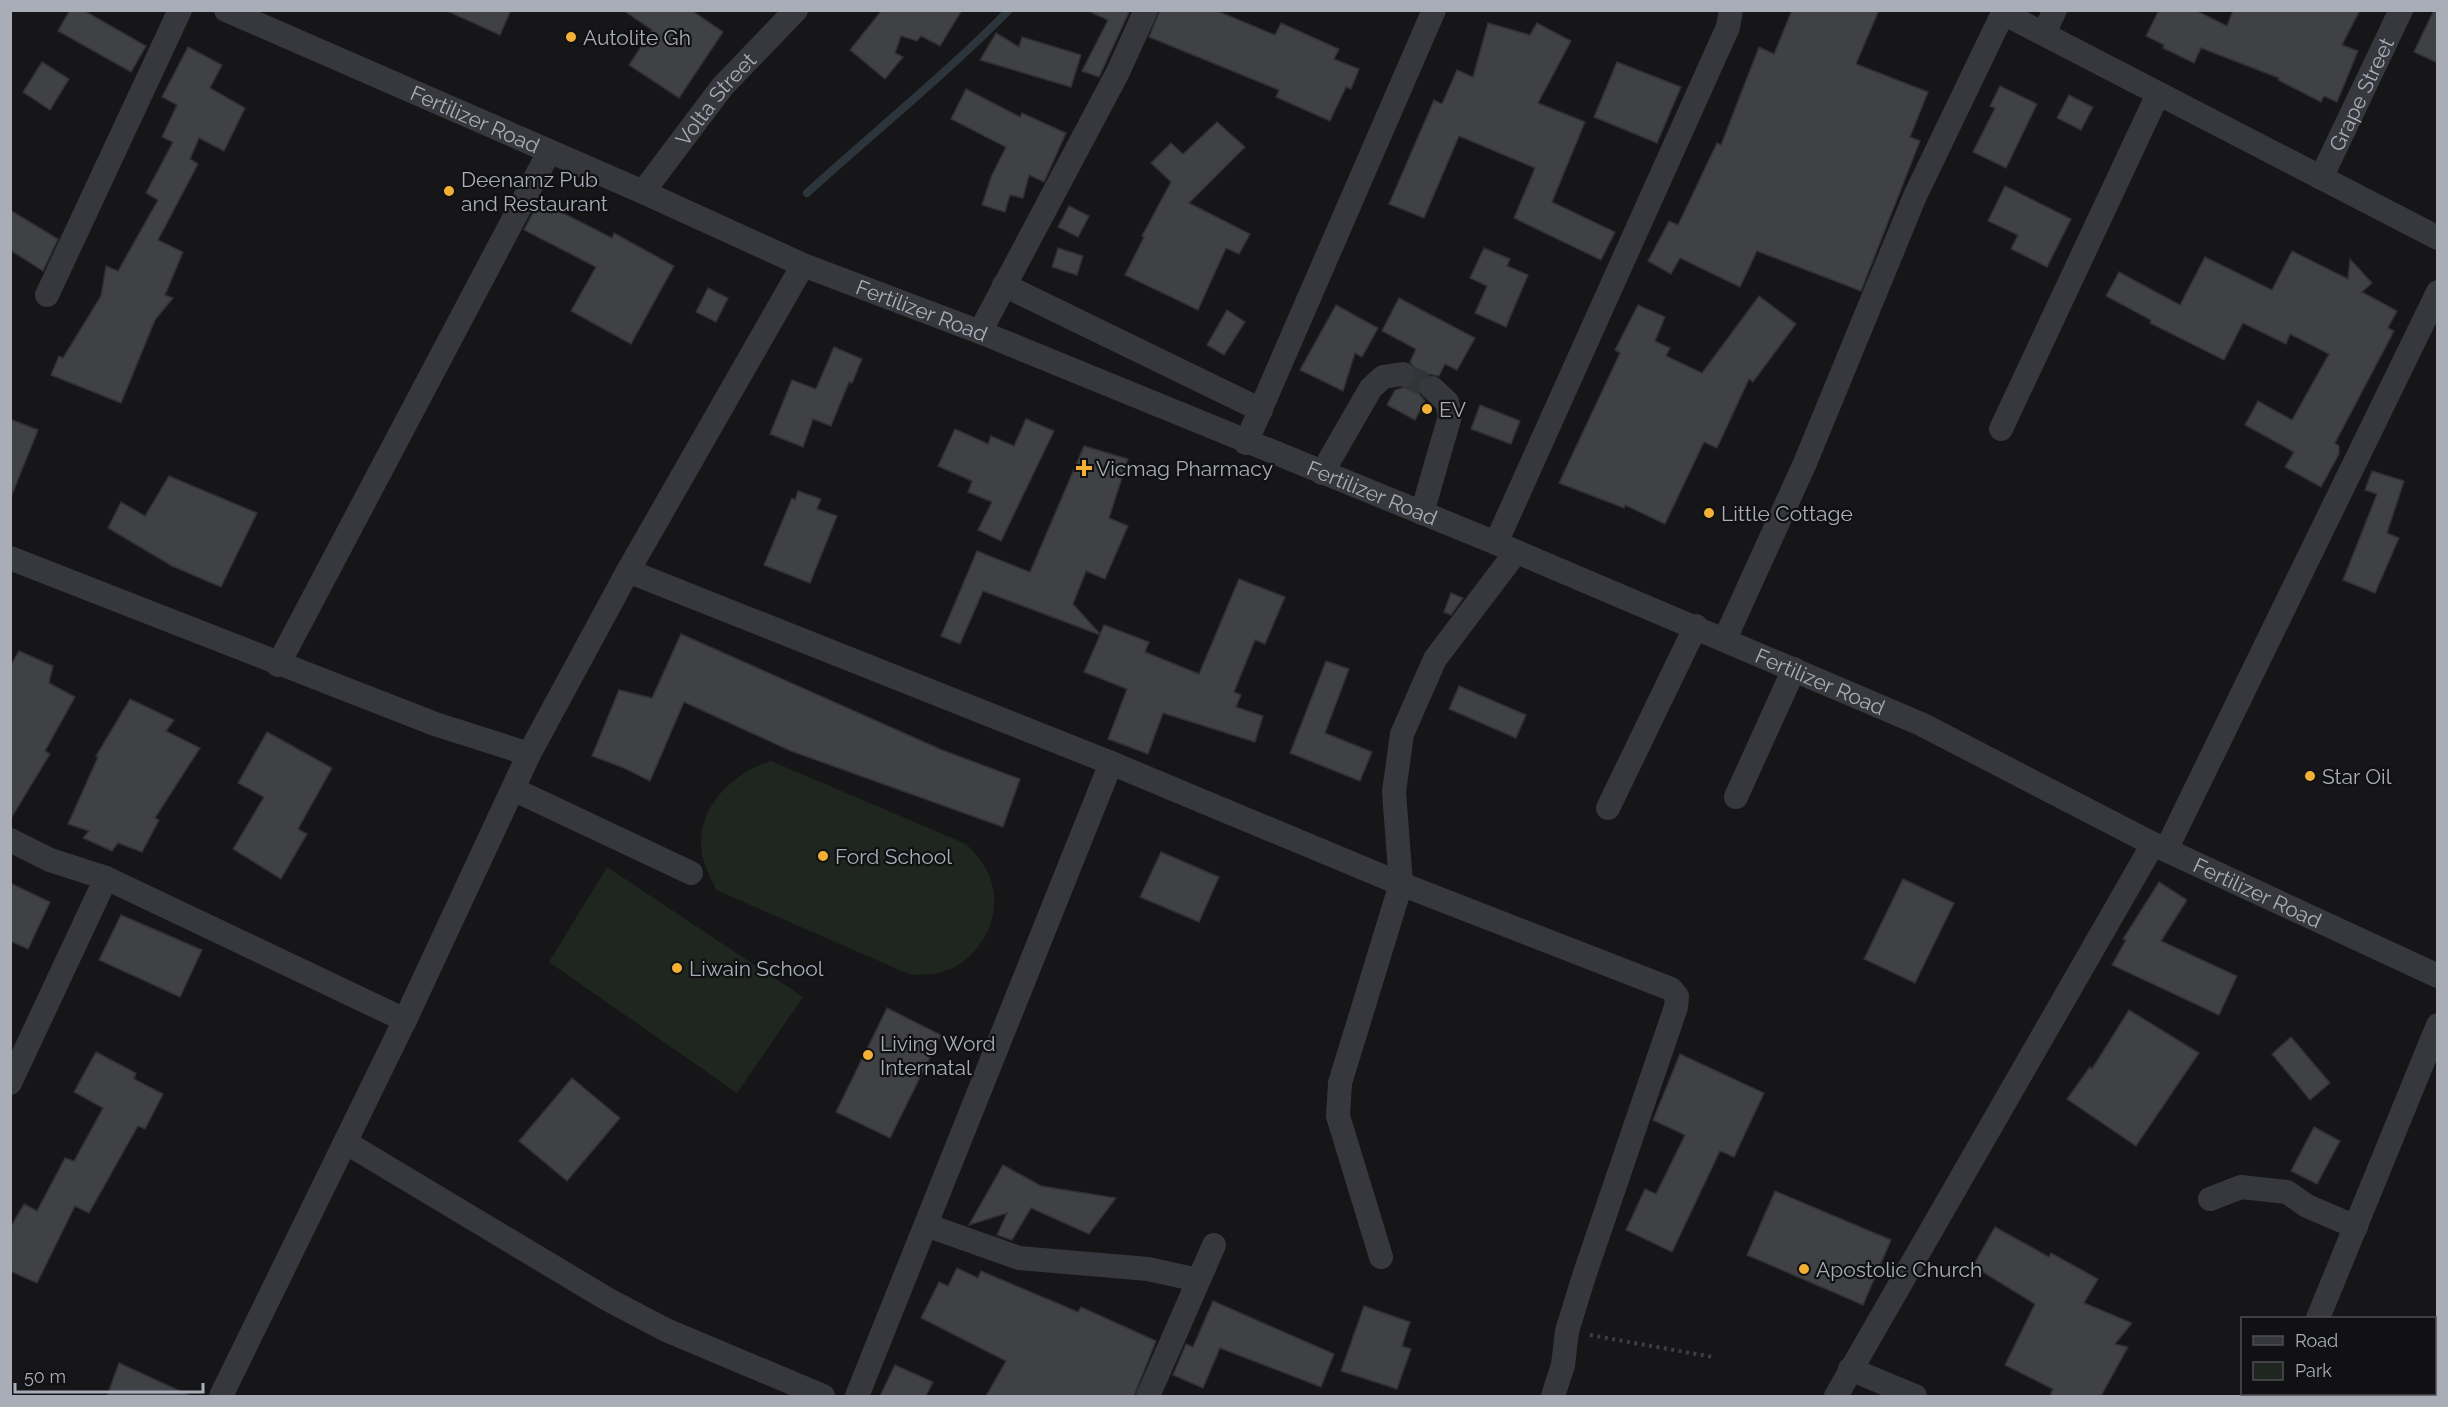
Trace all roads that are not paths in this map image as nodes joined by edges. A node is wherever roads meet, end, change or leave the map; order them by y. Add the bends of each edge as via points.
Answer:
1 (180, 10) edge
2 (226, 10) edge
3 (796, 10) edge
4 (1146, 10) edge
5 (1434, 10) edge
6 (1731, 10) edge
7 (2055, 10) edge
8 (2401, 10) edge
9 (2001, 12) edge
10 (2044, 33) junction
11 (2158, 94) junction
12 (549, 152) junction
13 (2321, 178) junction
14 (644, 192) junction
15 (2438, 238) edge
16 (803, 265) junction
17 (1004, 285) junction
18 (2438, 292) edge
19 (47, 295) dead end
20 (980, 332) junction
21 (1404, 374) tunnel mouth
22 (1432, 388) tunnel mouth
23 (1260, 410) junction
24 (2001, 429) dead end
25 (1246, 443) junction
26 (1322, 473) junction
27 (1422, 513) junction
28 (1506, 547) junction
29 (10, 558) edge
30 (628, 571) junction
31 (1696, 626) junction
32 (1725, 639) junction
33 (278, 665) junction
34 (1794, 669) junction
35 (529, 754) junction
36 (1111, 763) junction
37 (513, 789) junction
38 (1736, 797) dead end
39 (1608, 808) dead end
40 (10, 840) edge
41 (2160, 847) junction
42 (691, 873) dead end
43 (106, 878) junction
44 (1401, 884) junction
45 (2438, 976) edge
46 (405, 1020) junction
47 (2438, 1024) edge
48 (10, 1083) edge
49 (345, 1142) junction
50 (2210, 1199) dead end
51 (926, 1225) junction
52 (2356, 1227) junction
53 (1214, 1245) dead end
54 (1381, 1257) dead end
55 (1198, 1280) junction
56 (2318, 1317) edge
57 (1850, 1369) junction
58 (221, 1396) edge
59 (823, 1396) edge
60 (857, 1396) edge
61 (1148, 1396) edge
62 (1553, 1396) edge
63 (1836, 1396) edge
64 (1915, 1396) edge

1 - 19 street
2 - 12 street, Fertilizer Road
3 - 14 street, Volta Street via 722,87
4 - 17 street via 1118,72
5 - 23 street
6 - 28 street via 1728,27
7 - 10 street
8 - 13 street, Grape Street
9 - 10 street
9 - 32 street via 1915,196 1804,463
10 - 11 street
11 - 13 street
11 - 24 street
12 - 14 street, Fertilizer Road
12 - 33 street
13 - 15 street
14 - 16 street, Fertilizer Road
16 - 20 street, Fertilizer Road
16 - 30 street
17 - 20 street
17 - 23 street
18 - 41 street
20 - 25 street, Fertilizer Road
21 - 26 street via 1383,377 1371,388
22 - 27 street via 1447,402 1450,416
23 - 25 street
25 - 26 street, Fertilizer Road
26 - 27 street, Fertilizer Road
27 - 28 street, Fertilizer Road
28 - 31 street, Fertilizer Road
28 - 44 street via 1435,658 1402,734 1394,792
29 - 33 street
30 - 35 street
30 - 36 street
31 - 32 street, Fertilizer Road
31 - 39 street
32 - 34 street, Fertilizer Road
33 - 35 street via 435,724
34 - 38 street
34 - 41 street, Fertilizer Road via 1921,724
35 - 37 street
36 - 44 street
36 - 51 street
37 - 42 street
37 - 46 street
40 - 43 street via 50,860
41 - 45 street, Fertilizer Road
41 - 57 street
43 - 46 street
43 - 48 street
44 - 54 street via 1340,1083 1338,1116
44 - 62 street via 1671,989 1677,996 1567,1331 1563,1365
46 - 49 street
47 - 52 street
49 - 58 street
49 - 59 street via 607,1299 666,1330
50 - 52 street via 2241,1187 2287,1192 2307,1206
51 - 55 street via 1019,1258 1148,1269
51 - 60 street
52 - 56 street
53 - 55 street
55 - 61 street
57 - 63 street
57 - 64 street

